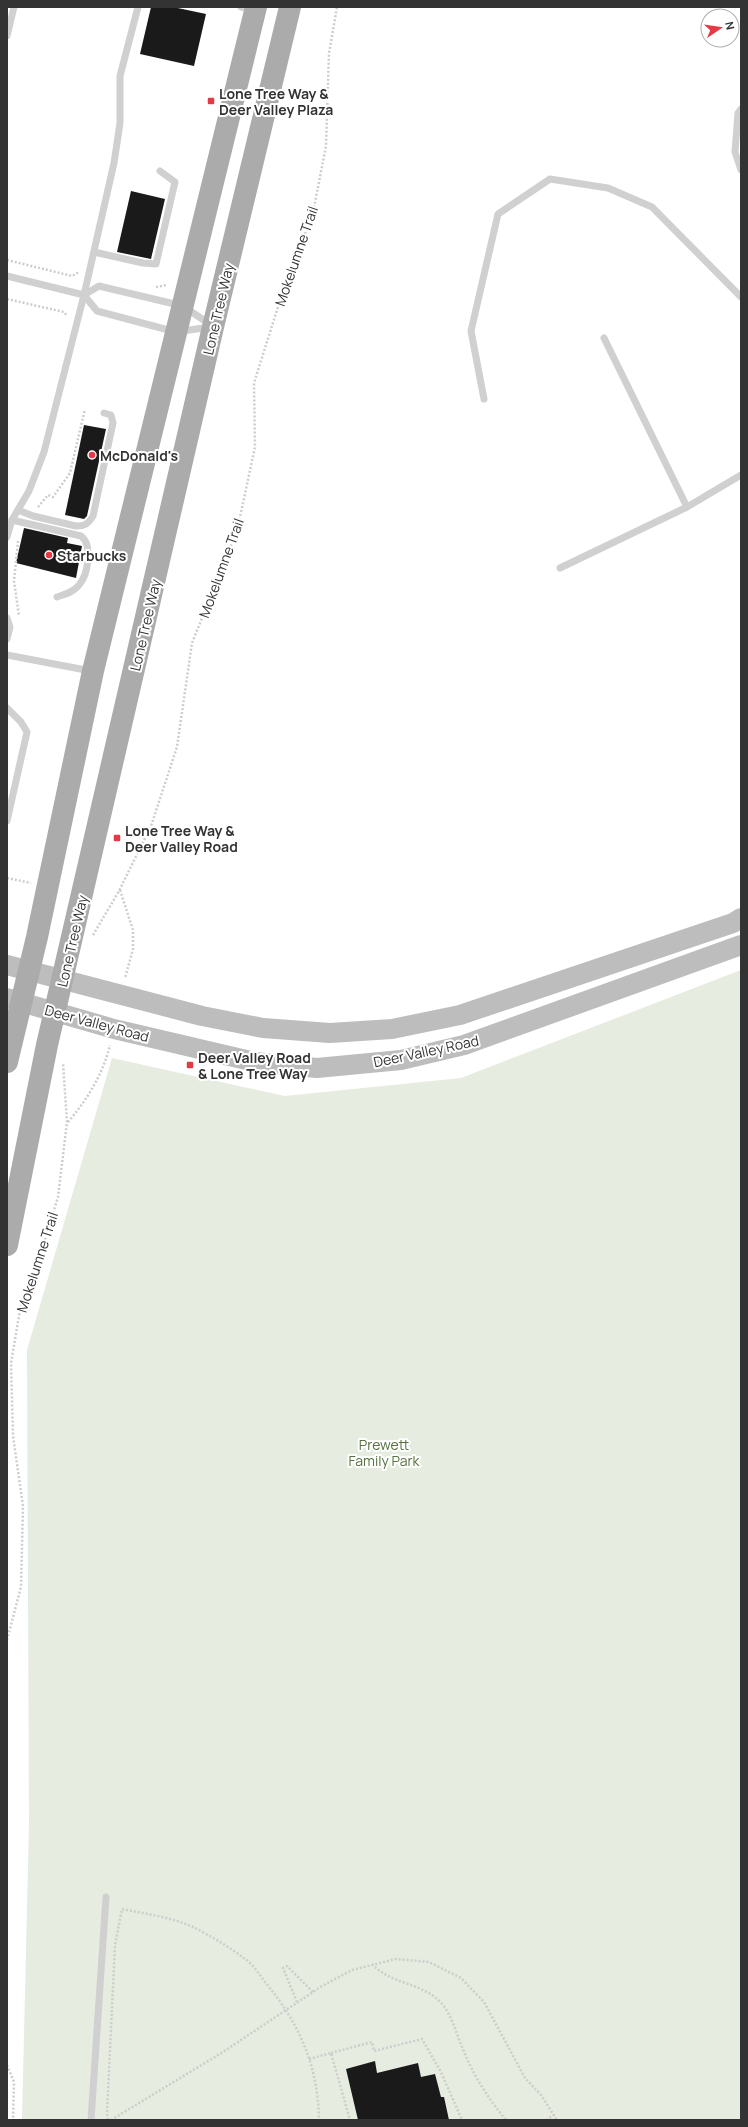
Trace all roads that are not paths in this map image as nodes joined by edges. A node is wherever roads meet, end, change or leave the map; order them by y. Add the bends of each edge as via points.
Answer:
1 (14, 7) edge
2 (138, 7) edge
3 (290, 7) edge
4 (251, 8) edge
5 (7, 36) edge
6 (741, 110) edge
7 (741, 170) edge
8 (160, 171) dead end
9 (94, 252) junction
10 (7, 276) edge
11 (84, 295) junction
12 (741, 297) edge
13 (183, 306) junction
14 (213, 327) junction
15 (176, 332) junction
16 (604, 338) dead end
17 (484, 399) dead end
18 (104, 413) dead end
19 (741, 477) edge
20 (687, 507) junction
21 (18, 510) junction
22 (12, 520) junction
23 (7, 537) edge
24 (560, 568) dead end
25 (57, 597) dead end
26 (7, 618) edge
27 (7, 639) edge
28 (7, 655) edge
29 (94, 671) junction
30 (7, 708) edge
31 (7, 821) edge
32 (741, 918) edge
33 (741, 946) edge
34 (7, 965) edge
35 (29, 971) junction
36 (63, 980) junction
37 (14, 1000) edge
38 (55, 1012) junction
39 (7, 1062) edge
40 (7, 1245) edge
41 (106, 1897) dead end
42 (91, 2120) edge

1 - 5 lane
2 - 9 lane via 120,76 120,123 114,163
3 - 14 main road, Lone Tree Way
4 - 13 main road
6 - 7 lane via 738,113 735,152
8 - 9 lane via 175,182 156,264 143,264
9 - 11 lane
10 - 11 lane
11 - 13 lane via 99,286
11 - 15 lane via 97,311
11 - 21 lane via 44,452 29,492
12 - 17 lane via 652,207 608,188 550,179 498,214 471,331
13 - 14 lane
13 - 15 main road
14 - 15 lane
14 - 36 main road, Lone Tree Way
15 - 29 main road
16 - 20 lane
18 - 21 lane via 111,415 113,424 93,516 89,523 76,526
19 - 20 lane
20 - 24 lane
21 - 22 lane
22 - 23 lane
22 - 25 lane via 86,539 89,553 83,580 74,590
26 - 27 lane via 10,627
28 - 29 lane
29 - 35 main road
30 - 31 lane via 27,732
32 - 36 main road, Deer Valley Road via 733,923 460,1015 392,1029 330,1033 263,1028 202,1016
33 - 38 main road, Deer Valley Road via 464,1046 376,1063 316,1068 255,1062 114,1029
34 - 35 main road, Deer Valley Road
35 - 36 main road, Deer Valley Road
35 - 37 main road
36 - 38 main road, Lone Tree Way
37 - 38 main road, Deer Valley Road
37 - 39 main road
38 - 40 main road, Lone Tree Way
41 - 42 lane

